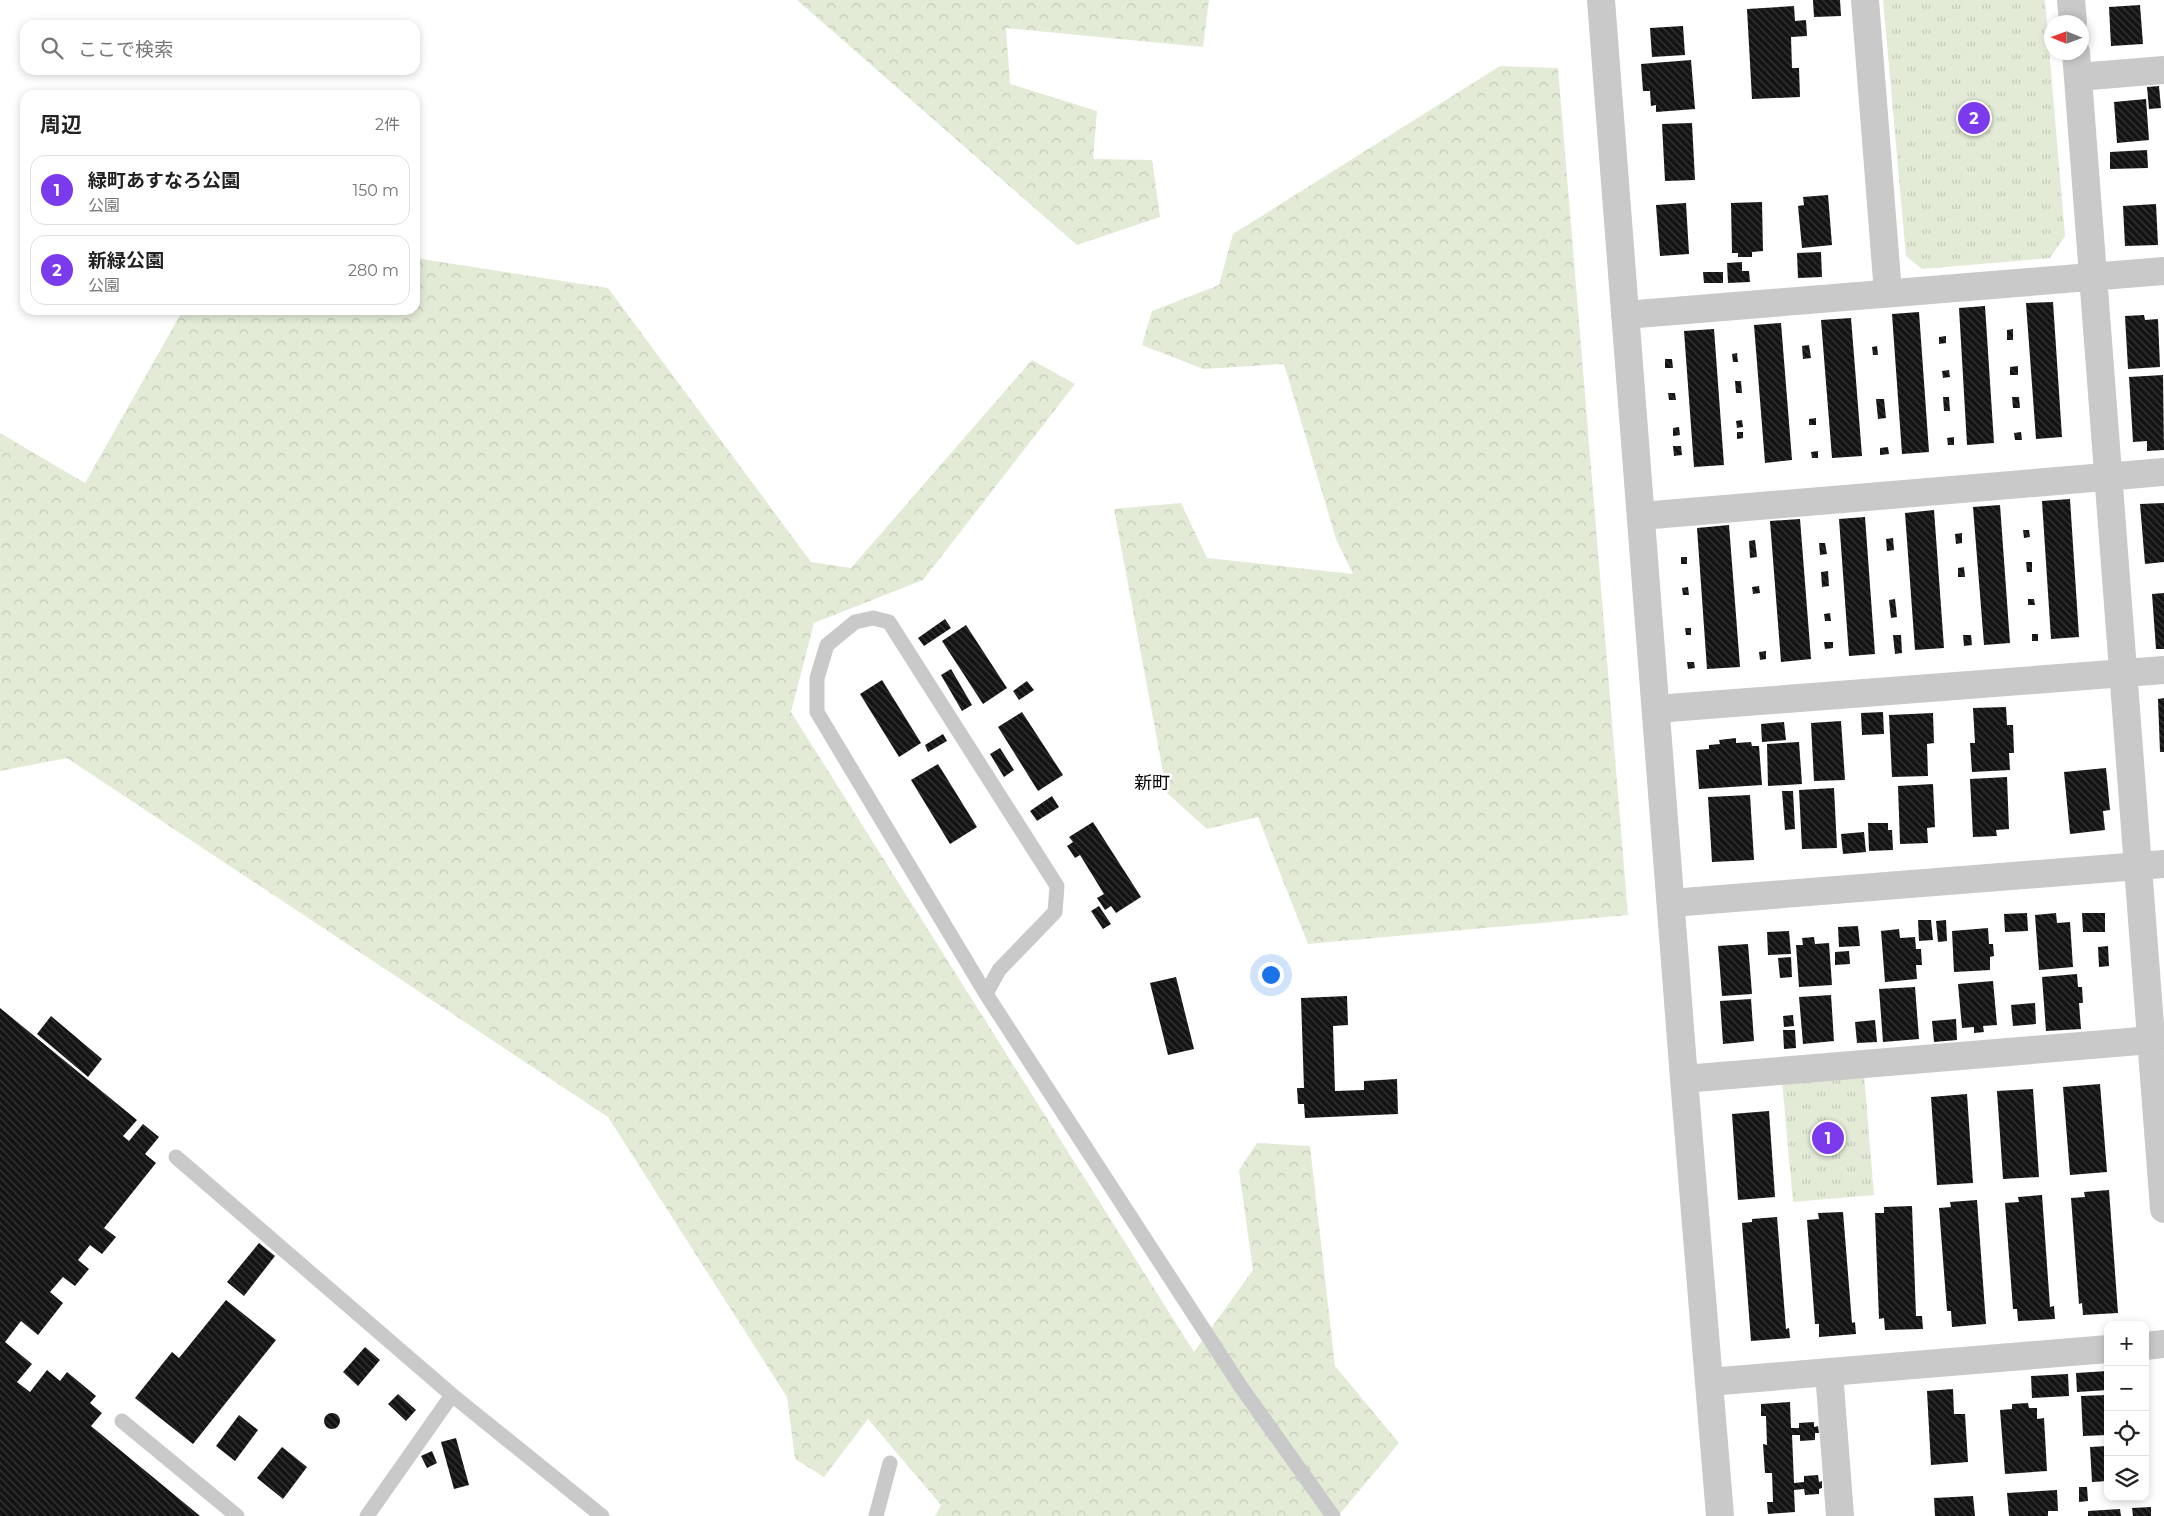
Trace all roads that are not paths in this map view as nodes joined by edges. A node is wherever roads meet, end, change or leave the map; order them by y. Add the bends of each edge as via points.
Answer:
1 (1601, 0) edge
2 (1865, 0) edge
3 (2071, 0) edge
4 (2072, 15) edge
5 (2077, 65) edge
6 (2164, 70) edge
7 (2164, 271) edge
8 (2092, 277) junction
9 (1888, 293) junction
10 (1625, 314) junction
11 (2164, 472) edge
12 (2107, 477) junction
13 (1641, 516) junction
14 (2164, 670) edge
15 (2123, 673) junction
16 (1656, 709) junction
17 (2151, 865) edge
18 (1671, 903) junction
19 (986, 994) junction
20 (2157, 1039) edge
21 (1684, 1079) junction
22 (176, 1157) dead end
23 (2164, 1209) edge
24 (2164, 1344) edge
25 (2149, 1346) edge
26 (2104, 1349) edge
27 (1829, 1372) junction
28 (1709, 1382) junction
29 (452, 1396) junction
30 (122, 1420) dead end
31 (890, 1463) dead end
32 (237, 1516) edge
33 (367, 1516) edge
34 (602, 1516) edge
35 (876, 1516) edge
36 (1333, 1516) edge
37 (1720, 1516) edge
38 (1840, 1516) edge

1 - 10 street
2 - 9 street
3 - 4 street
5 - 6 street
5 - 8 street
7 - 8 street
8 - 9 street
8 - 12 street
9 - 10 street
10 - 13 street
11 - 12 street
12 - 13 street
12 - 15 street
13 - 16 street
14 - 15 street
15 - 16 street
15 - 17 street
16 - 18 street
17 - 18 street
17 - 20 street
18 - 21 street
19 - 19 lane via 817,712 817,678 827,645 855,622 873,618 889,622 1057,886 1055,912 999,970
19 - 36 lane via 1241,1387
20 - 21 street
20 - 23 street
21 - 28 street
22 - 29 lane
24 - 25 street
26 - 27 street
27 - 28 street
27 - 38 street
28 - 37 street
29 - 33 lane
29 - 34 lane
30 - 32 lane
31 - 35 lane

